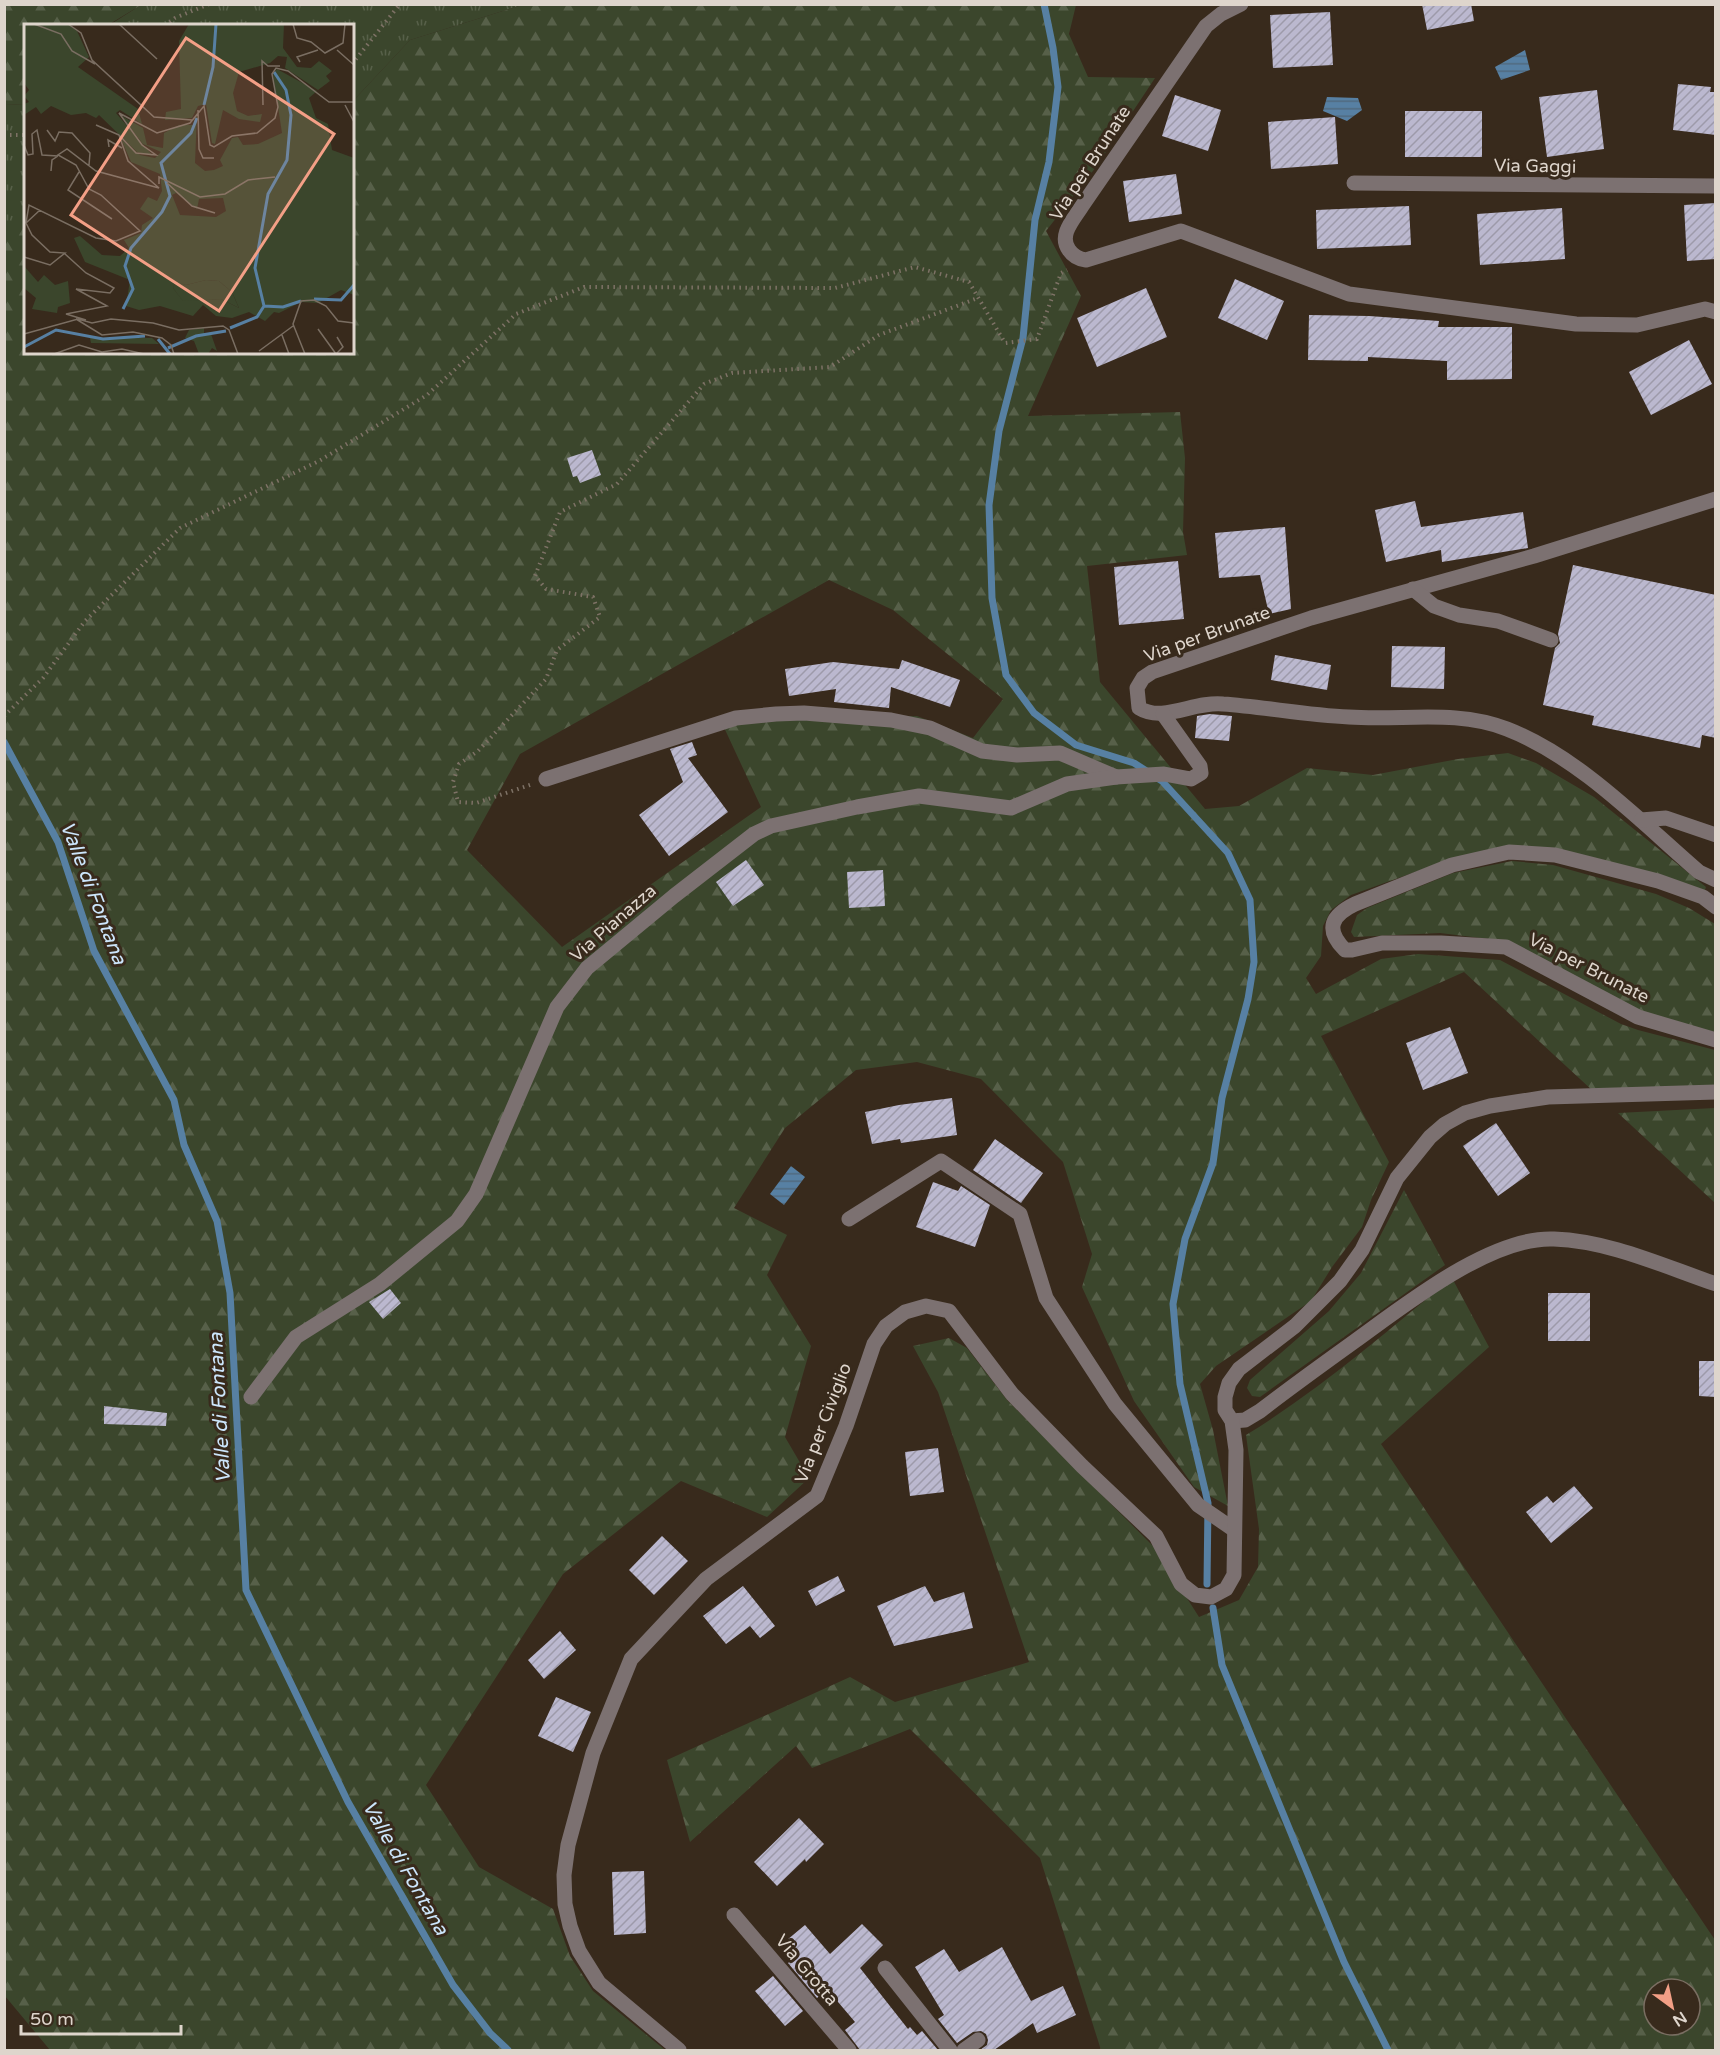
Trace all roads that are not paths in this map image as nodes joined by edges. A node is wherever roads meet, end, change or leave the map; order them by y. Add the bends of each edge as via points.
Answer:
1 (1241, 4) edge
2 (1354, 183) dead end
3 (1716, 186) edge
4 (1716, 312) edge
5 (1716, 499) edge
6 (1413, 590) junction
7 (1551, 640) dead end
8 (1163, 714) junction
9 (1116, 777) junction
10 (546, 779) road end
11 (1641, 820) junction
12 (1716, 835) edge
13 (1716, 880) edge
14 (1716, 908) edge
15 (1716, 1040) edge
16 (1716, 1092) edge
17 (849, 1219) dead end
18 (1716, 1284) edge
19 (251, 1397) dead end
20 (1232, 1421) junction
21 (1233, 1529) junction
22 (734, 1915) dead end
23 (885, 1968) dead end
24 (978, 2040) dead end
25 (679, 2050) edge
26 (849, 2050) edge
27 (950, 2050) edge
28 (964, 2050) edge

1 - 4 street, Via per Brunate via 1206,26 1067,229 1064,238 1075,257 1086,260 1181,231 1349,294 1576,324 1637,325 1705,309
2 - 3 street, Via Gaggi
5 - 6 street, Via per Brunate
6 - 7 street via 1442,609 1498,621
6 - 8 street, Via per Brunate via 1311,618 1152,672 1137,688 1139,708
8 - 9 street, Via Pianazza via 1201,773 1191,780 1164,774
8 - 11 street via 1220,703 1352,718 1475,719 1536,742 1605,788
9 - 10 street, Via Pianazza via 1060,753 1017,755 982,751 930,728 891,720 795,713 736,718
9 - 19 street, Via Pianazza via 1067,784 1011,808 919,796 771,826 754,834 587,968 571,987 557,1006 476,1194 457,1221 380,1284 296,1337
11 - 12 street via 1666,818
11 - 13 street via 1699,872
14 - 15 street, Via per Brunate via 1703,897 1658,881 1555,855 1509,852 1452,865 1355,904 1334,919 1333,931 1337,943 1345,950 1382,943 1506,947 1638,1017
16 - 20 street via 1548,1097 1490,1106 1445,1124 1397,1178 1362,1250 1340,1281 1229,1383 1225,1410
17 - 21 street via 941,1161 1020,1214 1046,1298 1114,1404 1198,1505
18 - 20 street via 1598,1244 1552,1239 1514,1244 1462,1268 1260,1411 1245,1420
20 - 21 street, Via per Civiglio via 1236,1450
21 - 25 street, Via per Civiglio via 1233,1575 1226,1589 1211,1597 1195,1595 1181,1584 1156,1536 1012,1394 949,1311 926,1306 905,1312 886,1326 874,1344 817,1496 706,1580 631,1659 593,1753 568,1845 564,1875 570,1926 579,1951 599,1983
22 - 26 street, Via Grotta
23 - 27 street
24 - 28 street

